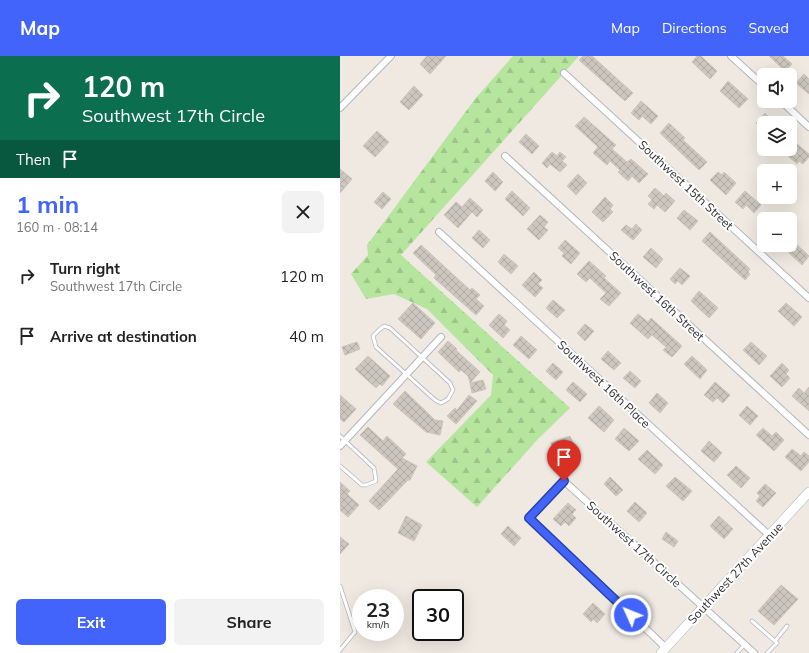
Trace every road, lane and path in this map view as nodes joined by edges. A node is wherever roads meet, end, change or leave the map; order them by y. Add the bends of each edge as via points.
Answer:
1 (391, 56) edge
2 (731, 56) edge
3 (564, 73) dead end
4 (757, 80) edge
5 (340, 108) edge
6 (788, 108) edge
7 (809, 127) edge
8 (505, 156) dead end
9 (439, 232) dead end
10 (809, 298) edge
11 (441, 338) dead end
12 (422, 357) junction
13 (406, 375) junction
14 (340, 436) edge
15 (809, 436) edge
16 (345, 441) junction
17 (340, 446) edge
18 (340, 466) edge
19 (809, 492) edge
20 (770, 536) junction
21 (340, 586) edge
22 (704, 607) junction
23 (752, 621) dead end
24 (787, 626) dead end
25 (775, 641) junction
26 (744, 645) junction
27 (340, 650) edge
28 (663, 650) edge
29 (737, 653) edge
30 (754, 653) edge
31 (767, 653) edge

1 - 5 street
2 - 4 street
3 - 10 street, Southwest 15th Street
6 - 7 street
8 - 15 street, Southwest 16th Street
9 - 20 street, Southwest 16th Place
11 - 12 street
12 - 13 street
12 - 13 lane via 450,383 453,390 448,398 441,403 435,400
12 - 13 lane via 390,328 384,326 379,330 374,336 376,347
13 - 16 street
14 - 16 lane
16 - 17 street
16 - 18 lane via 374,468 376,481 362,485
19 - 20 main road, Southwest 27th Avenue
20 - 22 main road, Southwest 27th Avenue
21 - 27 lane via 355,632
22 - 26 street
22 - 28 main road, Southwest 27th Avenue
22 - 28 street, Southwest 17th Circle via 564,481 546,499 529,518
23 - 25 lane
24 - 25 lane
25 - 31 lane via 777,642
26 - 29 lane
26 - 30 street

